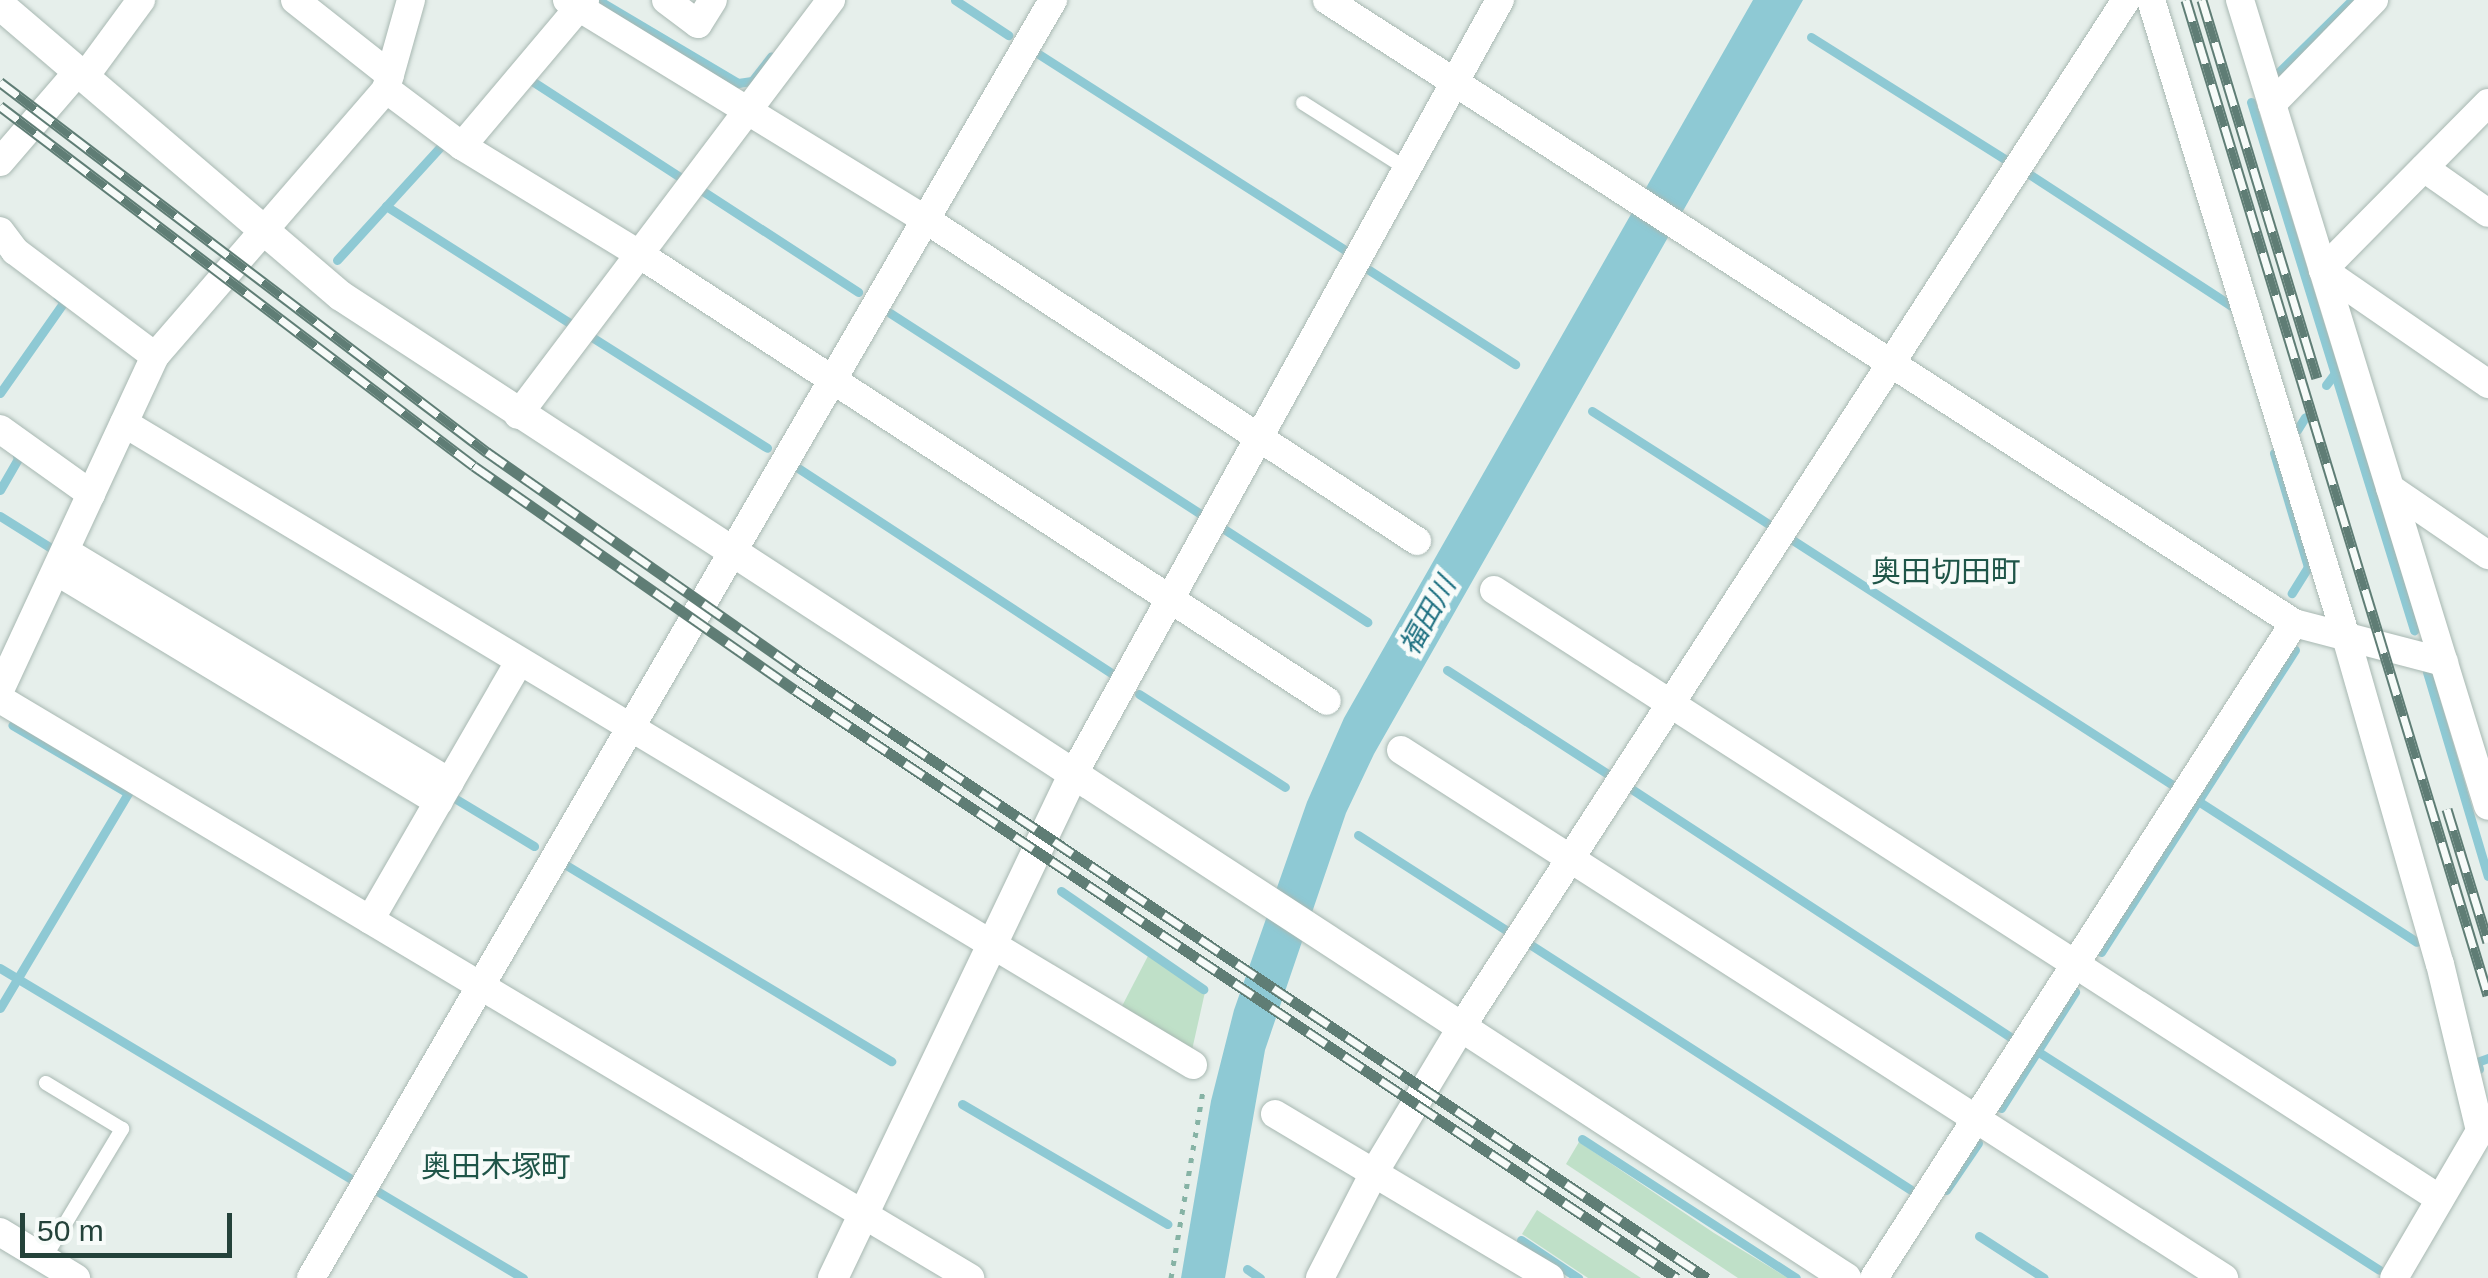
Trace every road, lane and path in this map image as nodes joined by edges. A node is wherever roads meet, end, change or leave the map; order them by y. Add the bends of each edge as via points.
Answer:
1 (140, 0) edge
2 (295, 0) edge
3 (411, 0) edge
4 (666, 0) edge
5 (713, 0) edge
6 (831, 0) edge
7 (1053, 0) edge
8 (1327, 0) edge
9 (1500, 0) edge
10 (2126, 0) edge
11 (2151, 0) edge
12 (2240, 0) edge
13 (2374, 0) edge
14 (577, 3) edge
15 (3, 13) edge
16 (82, 73) junction
17 (388, 82) junction
18 (1454, 82) junction
19 (1303, 103) dead end
20 (2488, 103) edge
21 (2272, 104) junction
22 (748, 108) junction
23 (462, 146) junction
24 (0, 162) edge
25 (2424, 168) junction
26 (1407, 169) junction
27 (2488, 212) edge
28 (924, 220) junction
29 (260, 231) junction
30 (0, 232) edge
31 (639, 254) junction
32 (2323, 270) junction
33 (155, 356) junction
34 (1891, 362) junction
35 (832, 383) junction
36 (2488, 384) edge
37 (518, 416) junction
38 (124, 423) junction
39 (0, 429) edge
40 (1260, 439) junction
41 (2390, 488) junction
42 (92, 494) junction
43 (1417, 541) dead end
44 (733, 554) junction
45 (2488, 555) edge
46 (60, 561) junction
47 (1494, 590) dead end
48 (1172, 601) junction
49 (2294, 623) junction
50 (2346, 637) junction
51 (519, 662) junction
52 (2444, 662) junction
53 (0, 690) edge
54 (0, 699) edge
55 (1327, 701) dead end
56 (1670, 703) junction
57 (2456, 704) junction
58 (2488, 727) edge
59 (630, 729) junction
60 (1401, 750) dead end
61 (1073, 775) junction
62 (444, 792) junction
63 (2488, 806) edge
64 (1570, 858) junction
65 (370, 920) junction
66 (992, 946) junction
67 (2075, 964) junction
68 (480, 986) junction
69 (1462, 1026) junction
70 (1193, 1065) joint
71 (46, 1083) dead end
72 (1275, 1114) dead end
73 (1974, 1122) junction
74 (1375, 1171) junction
75 (2440, 1200) junction
76 (863, 1214) junction
77 (0, 1232) edge
78 (44, 1258) junction
79 (76, 1278) edge
80 (311, 1278) edge
81 (833, 1278) edge
82 (970, 1278) edge
83 (1171, 1278) edge
84 (1320, 1278) edge
85 (1550, 1278) edge
86 (1846, 1278) edge
87 (1874, 1278) edge
88 (2224, 1278) edge
89 (2394, 1278) edge

1 - 16 street
2 - 17 street
3 - 17 street
4 - 5 street via 698,24
6 - 22 street
7 - 28 street
8 - 18 street
9 - 18 street
10 - 34 street
11 - 50 street
12 - 21 street
13 - 21 street
14 - 22 street
14 - 23 street
15 - 16 street
16 - 24 street
16 - 29 street
17 - 23 street
17 - 29 street
18 - 26 street
18 - 34 street
19 - 26 lane
20 - 25 street
21 - 32 street
22 - 28 street
22 - 31 street
23 - 31 street
25 - 27 street
25 - 32 street
26 - 40 street
28 - 35 street
28 - 40 street
29 - 33 street
29 - 37 street via 341,296
30 - 33 street via 15,251
31 - 35 street
31 - 37 street
32 - 36 street
32 - 41 street
33 - 38 street
34 - 49 street
34 - 56 street
35 - 44 street
35 - 48 street
37 - 44 street
38 - 42 street
38 - 51 street
39 - 42 street
40 - 43 street
40 - 48 street
41 - 45 street
41 - 52 street
42 - 46 street
44 - 59 street
44 - 61 street
46 - 53 street
46 - 62 street
47 - 56 street
48 - 55 street
48 - 61 street
49 - 50 street
49 - 67 street
50 - 52 street
50 - 75 street via 2440,964 2480,1131
51 - 59 street
51 - 62 street
52 - 57 street
54 - 65 street
56 - 64 street
56 - 67 street
57 - 58 street
57 - 63 street
59 - 66 street
59 - 68 street
60 - 64 street
61 - 66 street
61 - 69 street
62 - 65 street
64 - 69 street
64 - 73 street
65 - 68 street
66 - 70 street
66 - 76 street
67 - 73 street
67 - 75 street
68 - 76 street
68 - 80 street
69 - 74 street
69 - 86 street
70 - 83 path via 1206,1072
71 - 78 lane via 122,1129
72 - 74 street
73 - 87 street
73 - 88 street
74 - 84 street
74 - 85 street
75 - 89 street
76 - 81 street
76 - 82 street
77 - 78 street
78 - 79 street

